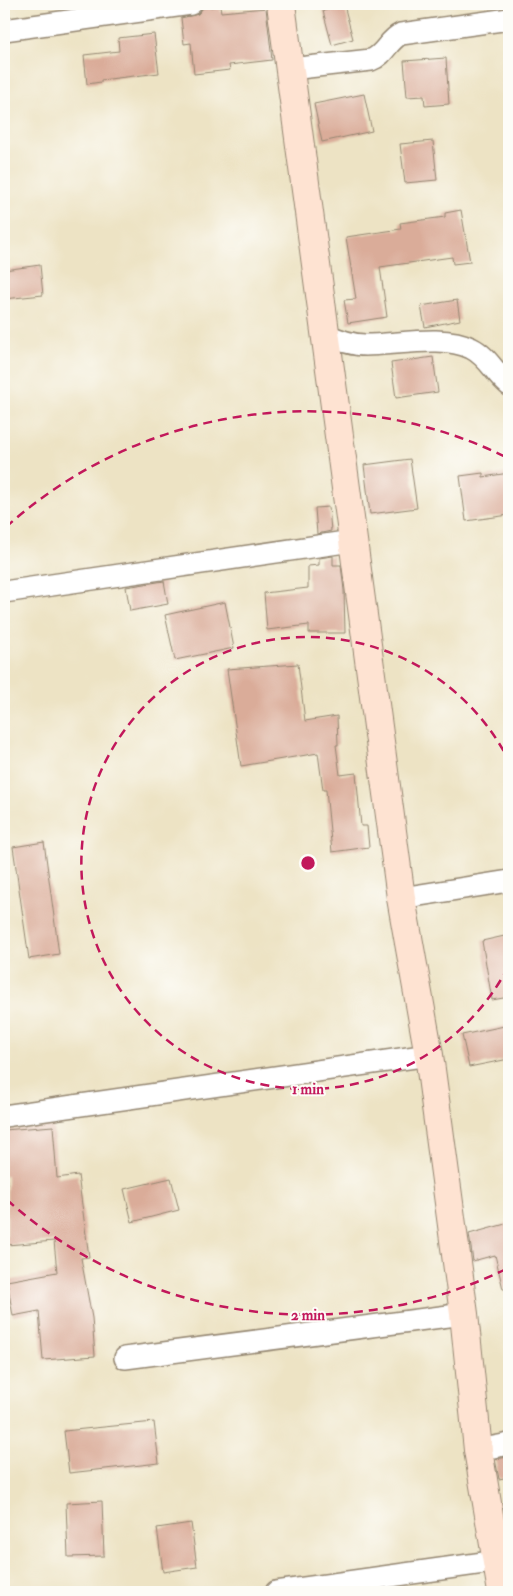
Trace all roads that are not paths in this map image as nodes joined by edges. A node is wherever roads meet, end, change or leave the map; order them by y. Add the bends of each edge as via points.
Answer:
1 (191, 4) edge
2 (281, 4) edge
3 (509, 19) edge
4 (4, 30) edge
5 (290, 69) junction
6 (325, 334) junction
7 (509, 385) edge
8 (352, 541) junction
9 (4, 592) edge
10 (509, 881) edge
11 (401, 898) junction
12 (429, 1055) junction
13 (4, 1116) edge
14 (464, 1314) junction
15 (125, 1358) dead end
16 (509, 1444) edge
17 (478, 1450) junction
18 (498, 1561) junction
19 (276, 1592) edge
20 (502, 1592) edge

1 - 4 street
2 - 5 street
3 - 5 street via 401,34 380,56 371,60
5 - 6 street
6 - 7 street via 337,340 365,345 442,341 463,344 481,354
6 - 8 street
8 - 9 street
8 - 11 street
10 - 11 street
11 - 12 street
12 - 13 street
12 - 14 street
14 - 15 street
14 - 17 street
16 - 17 street
17 - 18 street
18 - 19 street
18 - 20 street

